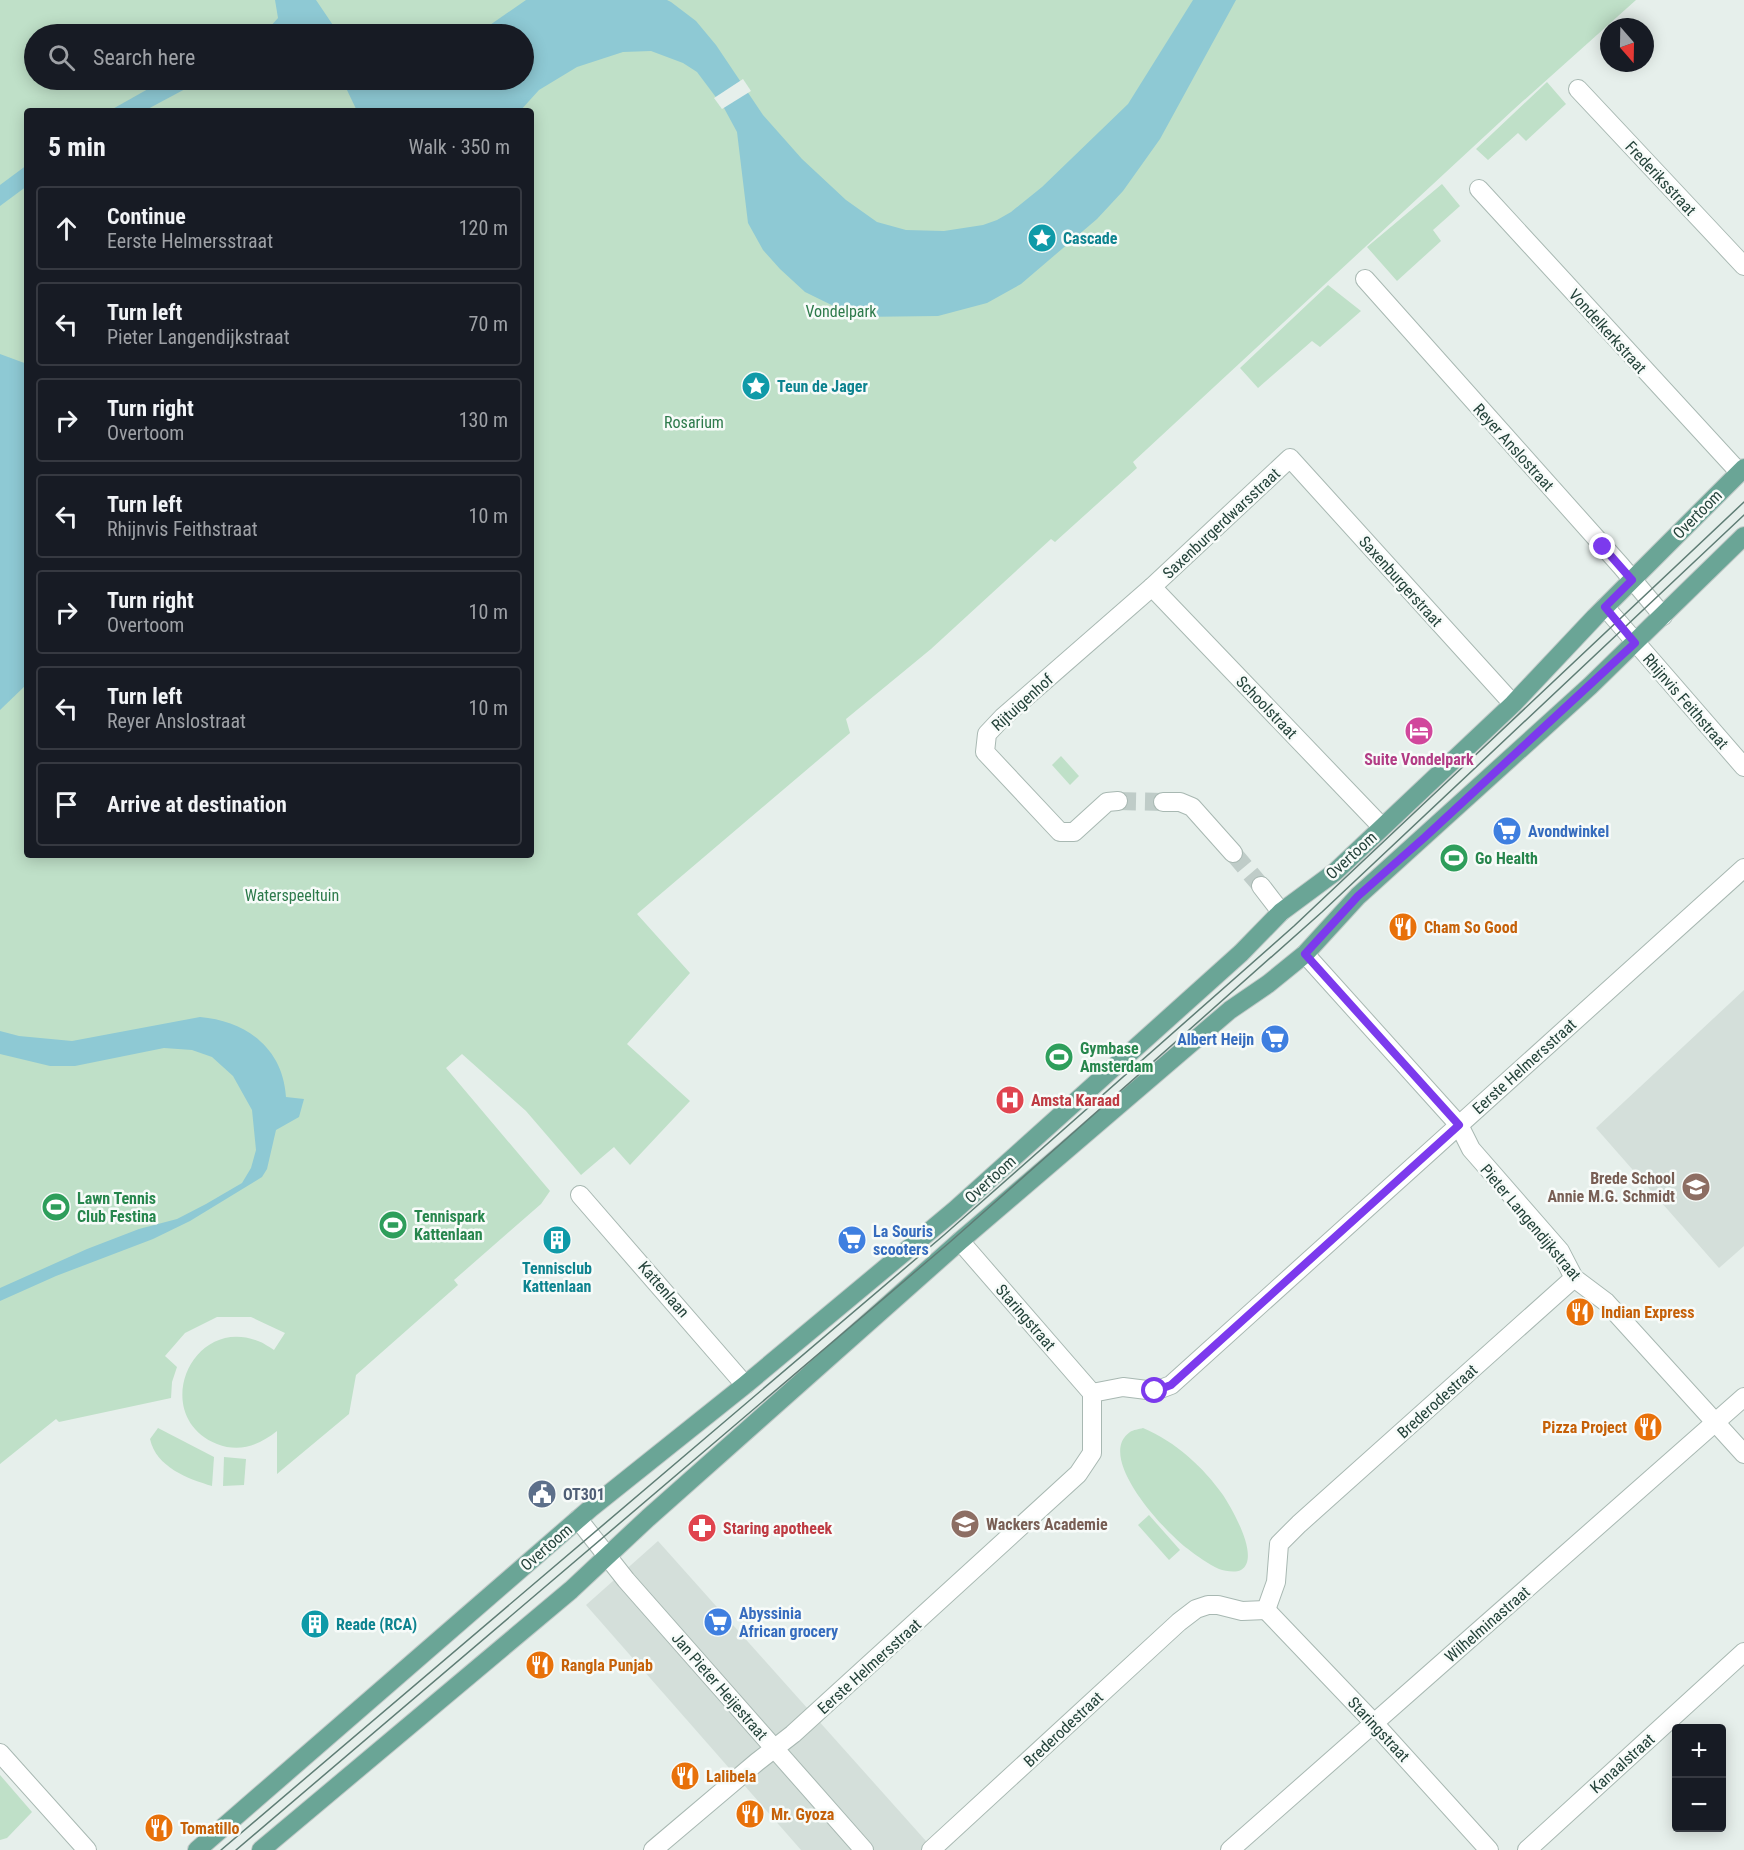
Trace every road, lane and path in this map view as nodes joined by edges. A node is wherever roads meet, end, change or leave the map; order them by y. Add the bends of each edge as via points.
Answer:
1 (1578, 89) dead end
2 (1479, 189) dead end
3 (1744, 266) edge
4 (1365, 279) dead end
5 (1290, 458) joint
6 (1741, 470) edge
7 (1744, 536) edge
8 (1632, 580) junction
9 (1152, 587) junction
10 (1605, 607) junction
11 (1663, 616) junction
12 (1635, 643) junction
13 (1513, 704) junction
14 (1744, 767) edge
15 (1118, 801) tunnel mouth
16 (1163, 802) tunnel mouth
17 (1382, 827) junction
18 (1233, 853) tunnel mouth
19 (1744, 868) edge
20 (1261, 886) tunnel mouth
21 (1281, 912) junction
22 (1305, 954) junction
23 (1459, 1125) junction
24 (580, 1195) dead end
25 (960, 1241) junction
26 (1574, 1278) junction
27 (745, 1385) junction
28 (1092, 1394) junction
29 (1744, 1397) edge
30 (1715, 1423) junction
31 (1744, 1454) edge
32 (578, 1519) junction
33 (607, 1556) junction
34 (1266, 1610) junction
35 (1744, 1652) edge
36 (1374, 1723) junction
37 (775, 1748) junction
38 (0, 1753) edge
39 (87, 1850) edge
40 (197, 1850) edge
41 (261, 1850) edge
42 (653, 1850) edge
43 (864, 1850) edge
44 (931, 1850) edge
45 (1230, 1850) edge
46 (1489, 1850) edge
47 (1527, 1850) edge

1 - 3 street, Frederiksstraat
2 - 6 street, Vondelkerkstraat
4 - 8 street, Reyer Anslostraat
5 - 9 street, Saxenburgerdwarsstraat
5 - 13 street, Saxenburgerstraat
6 - 8 main road, Overtoom
7 - 11 main road, Overtoom
8 - 10 main road, Overtoom
8 - 11 street, Reyer Anslostraat
9 - 15 street, Rijtuigenhof via 987,734 985,752 1060,832 1074,832 1107,802
9 - 17 street, Schoolstraat
10 - 12 street, Rhijnvis Feithstraat
10 - 13 main road, Overtoom
11 - 12 main road, Overtoom
12 - 14 street, Rhijnvis Feithstraat
12 - 22 main road, Overtoom via 1358,896
13 - 17 main road, Overtoom
16 - 18 street via 1192,807
17 - 21 main road, Overtoom via 1335,873
19 - 23 street, Eerste Helmersstraat
20 - 21 street
21 - 27 main road, Overtoom via 1241,953 955,1210
22 - 23 street, Pieter Langendijkstraat
22 - 25 main road, Overtoom via 1230,1010
23 - 26 street, Pieter Langendijkstraat via 1471,1149 1560,1251
23 - 28 street, Eerste Helmersstraat via 1171,1385 1155,1391 1123,1387
24 - 27 street, Kattenlaan
25 - 28 street, Staringstraat
25 - 33 main road, Overtoom
26 - 30 street, Pieter Langendijkstraat via 1606,1302
26 - 34 street, Brederodestraat via 1279,1544 1276,1582
27 - 32 main road, Overtoom
28 - 37 street, Eerste Helmersstraat via 1092,1453 1078,1474
29 - 30 street, Wilhelminastraat
30 - 31 street, Pieter Langendijkstraat
30 - 36 street, Wilhelminastraat
32 - 33 street, Jan Pieter Heijestraat
32 - 40 main road, Overtoom
33 - 37 street, Jan Pieter Heijestraat
33 - 41 main road, Overtoom
34 - 36 street, Staringstraat
34 - 44 street, Brederodestraat via 1242,1611 1218,1605 1196,1609
35 - 47 street, Kanaalstraat
36 - 45 street, Wilhelminastraat
36 - 46 street, Staringstraat
37 - 42 street, Eerste Helmersstraat
37 - 43 street, Jan Pieter Heijestraat
38 - 39 street

